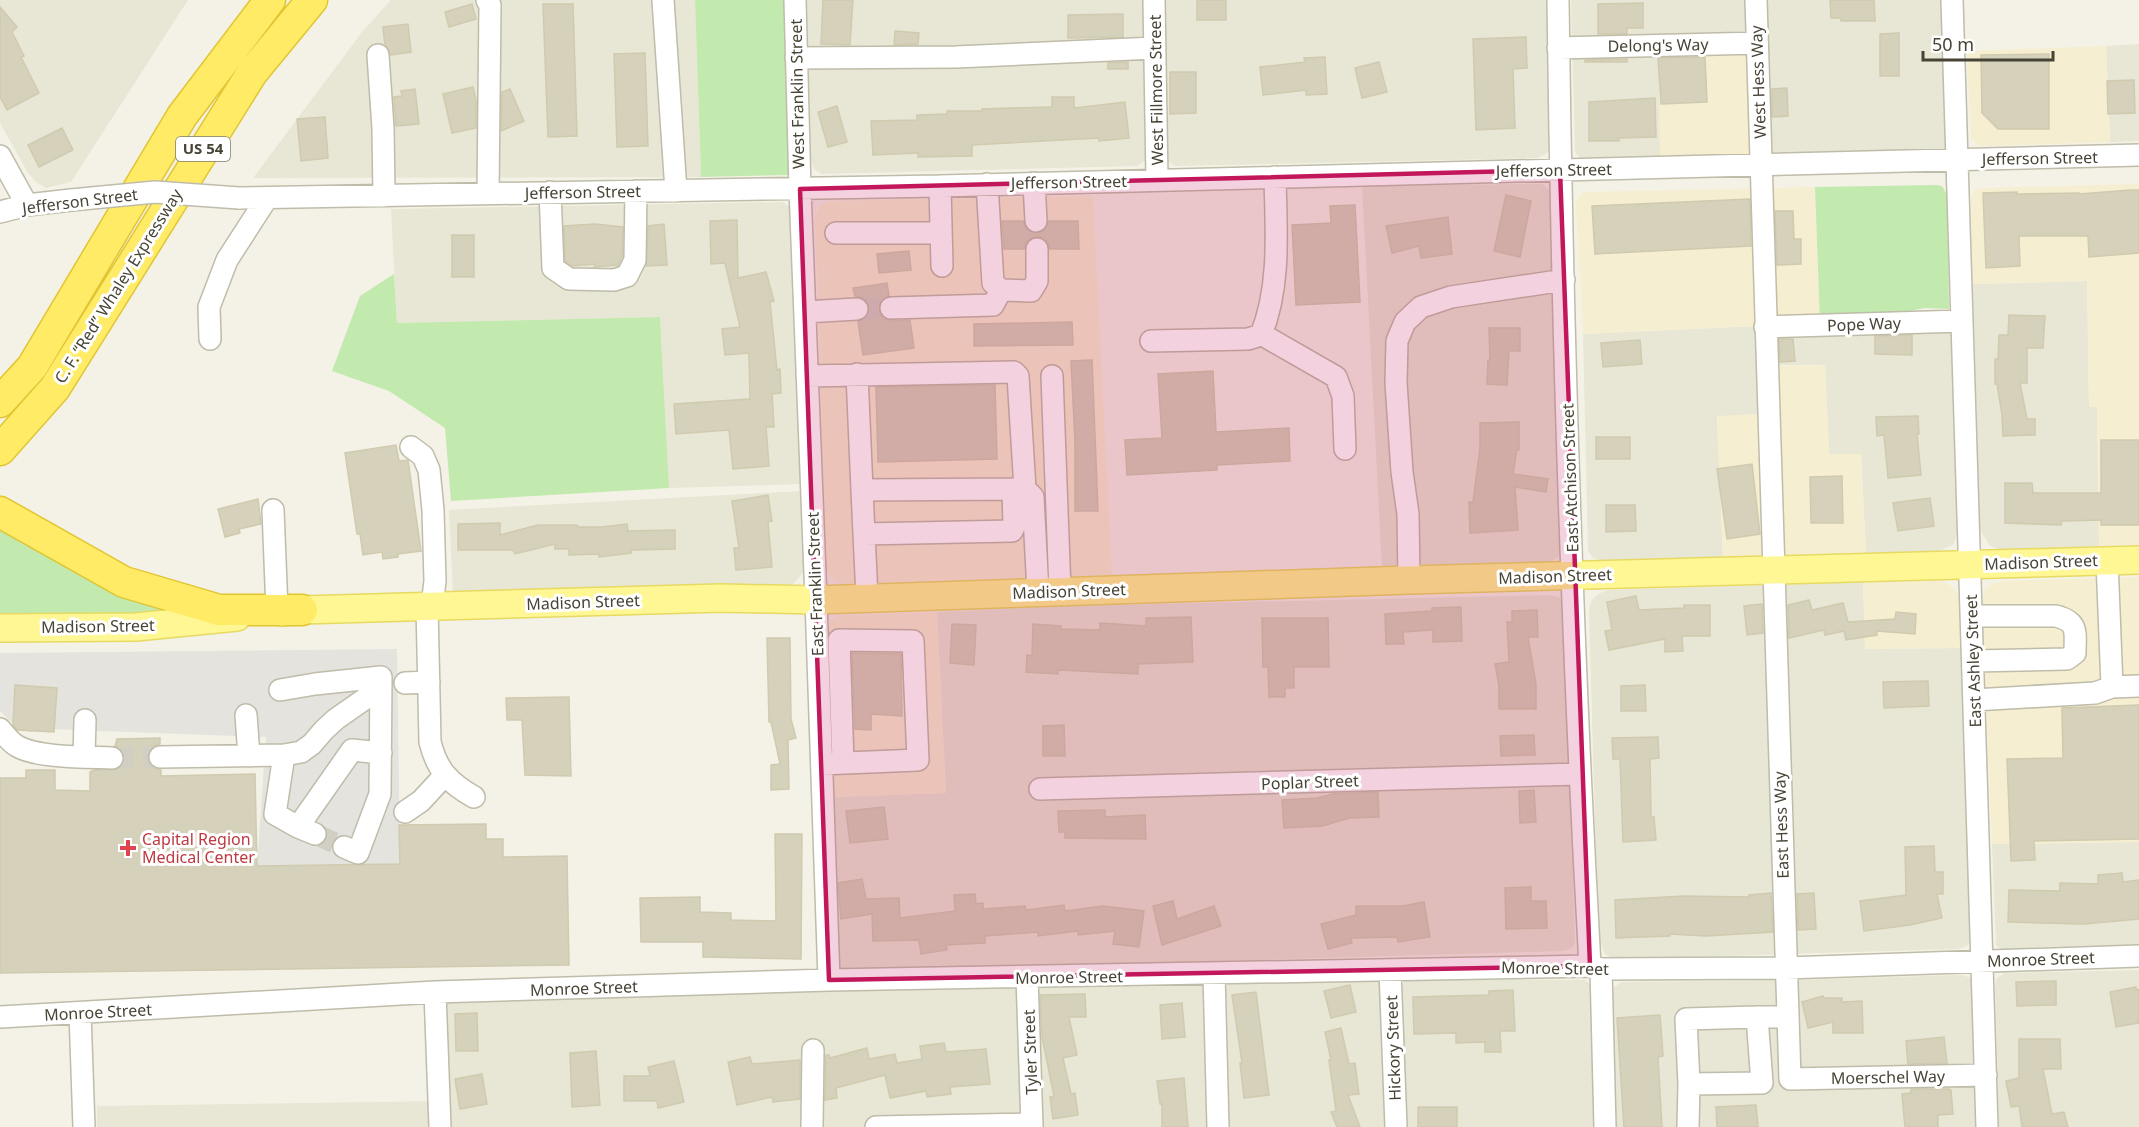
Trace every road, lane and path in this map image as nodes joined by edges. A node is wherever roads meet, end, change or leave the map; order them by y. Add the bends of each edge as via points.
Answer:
1 (270, 0) edge
2 (312, 0) edge
3 (487, 0) edge
4 (663, 0) edge
5 (795, 0) edge
6 (1154, 0) edge
7 (1558, 0) edge
8 (1756, 0) edge
9 (1952, 0) edge
10 (1757, 43) junction
11 (1155, 48) junction
12 (1558, 48) junction
13 (378, 56) dead end
14 (796, 58) junction
15 (2139, 155) edge
16 (0, 156) edge
17 (1957, 160) junction
18 (1760, 165) junction
19 (1560, 170) junction
20 (1275, 177) junction
21 (1157, 180) junction
22 (1034, 183) junction
23 (987, 184) junction
24 (940, 186) junction
25 (800, 189) junction
26 (676, 190) junction
27 (636, 191) junction
28 (550, 192) junction
29 (488, 193) junction
30 (384, 196) junction
31 (267, 198) junction
32 (27, 205) junction
33 (0, 213) edge
34 (1036, 221) dead end
35 (836, 233) dead end
36 (941, 233) junction
37 (1037, 249) dead end
38 (942, 266) dead end
39 (1564, 279) junction
40 (1001, 291) junction
41 (891, 308) tunnel mouth
42 (856, 309) tunnel mouth
43 (805, 312) junction
44 (1962, 321) junction
45 (1766, 327) junction
46 (1261, 334) junction
47 (210, 339) dead end
48 (1151, 341) dead end
49 (857, 374) junction
50 (807, 375) junction
51 (1052, 376) dead end
52 (0, 402) edge
53 (411, 447) dead end
54 (1345, 449) dead end
55 (0, 450) edge
56 (1019, 489) junction
57 (862, 490) junction
58 (273, 510) dead end
59 (2, 513) edge
60 (864, 534) junction
61 (2139, 560) edge
62 (2107, 561) junction
63 (1970, 564) junction
64 (1773, 570) junction
65 (1573, 575) junction
66 (1409, 580) junction
67 (1049, 592) junction
68 (867, 597) junction
69 (816, 600) junction
70 (430, 606) junction
71 (289, 610) junction
72 (1971, 616) junction
73 (4, 631) edge
74 (1973, 661) junction
75 (429, 682) junction
76 (405, 683) dead end
77 (2139, 686) edge
78 (2112, 687) junction
79 (280, 690) dead end
80 (369, 696) dead end
81 (1974, 700) junction
82 (246, 715) dead end
83 (84, 720) dead end
84 (0, 729) edge
85 (381, 753) junction
86 (284, 755) junction
87 (249, 756) junction
88 (84, 757) junction
89 (112, 758) tunnel mouth
90 (160, 758) tunnel mouth
91 (843, 762) junction
92 (822, 764) junction
93 (1579, 774) junction
94 (445, 775) junction
95 (1040, 789) dead end
96 (474, 797) dead end
97 (405, 812) dead end
98 (344, 847) dead end
99 (2139, 956) edge
100 (1982, 961) junction
101 (1595, 968) junction
102 (1786, 968) junction
103 (1390, 970) junction
104 (1214, 974) junction
105 (1027, 978) junction
106 (829, 980) junction
107 (435, 992) junction
108 (80, 1012) junction
109 (0, 1017) edge
110 (1757, 1017) junction
111 (1787, 1017) junction
112 (813, 1050) dead end
113 (1986, 1075) junction
114 (1790, 1079) joint
115 (1689, 1084) junction
116 (1032, 1125) edge
117 (84, 1127) edge
118 (440, 1127) edge
119 (812, 1127) edge
120 (876, 1127) edge
121 (1218, 1127) edge
122 (1396, 1127) edge
123 (1605, 1127) edge
124 (1689, 1127) edge
125 (1987, 1127) edge

1 - 52 highway, C. F. “Red” Whaley Expressway / US 54 via 182,116 32,367
2 - 55 highway, C. F. “Red” Whaley Expressway / US 54 via 252,73 54,388
3 - 29 street
4 - 26 street
5 - 14 street, West Franklin Street
6 - 11 street, West Fillmore Street
7 - 12 street, East Atchison Street
8 - 10 street, West Hess Way
9 - 17 street, East Ashley Street
10 - 12 street, Delong's Way
10 - 18 street, West Hess Way
11 - 14 street via 956,57
11 - 21 street, West Fillmore Street
12 - 19 street, East Atchison Street
13 - 30 street
14 - 25 street, West Franklin Street
15 - 17 street, Jefferson Street
16 - 32 street
17 - 18 street, Jefferson Street
17 - 44 street, East Ashley Street
18 - 19 street, Jefferson Street
18 - 45 street, West Hess Way
19 - 20 street, Jefferson Street
19 - 39 street, East Atchison Street
20 - 21 street, Jefferson Street
20 - 46 street via 1276,266
21 - 22 street, Jefferson Street
22 - 23 street, Jefferson Street
22 - 34 street
23 - 24 street, Jefferson Street
23 - 40 street via 993,283
24 - 25 street, Jefferson Street
24 - 36 street
25 - 26 street, Jefferson Street
25 - 43 street, East Franklin Street
26 - 27 street, Jefferson Street
27 - 28 street, Jefferson Street
27 - 28 street via 635,260 627,276 614,280 569,279 553,268
28 - 29 street, Jefferson Street
29 - 30 street, Jefferson Street
30 - 31 street, Jefferson Street
31 - 32 street, Jefferson Street, bridge via 155,192
31 - 47 street via 227,260 209,308
32 - 33 street, Jefferson Street
35 - 36 street
36 - 38 street
37 - 40 street via 1037,281 1031,291
39 - 65 street, East Atchison Street
39 - 66 street via 1451,297 1421,308 1405,322 1397,341 1395,382 1408,514
40 - 41 street via 993,305
42 - 43 street
43 - 50 street, East Franklin Street
44 - 45 street, Pope Way
44 - 63 street, East Ashley Street
45 - 64 street, East Hess Way
46 - 48 street via 1248,339
46 - 54 street via 1336,377 1343,396
49 - 50 street
49 - 56 street via 1014,372 1018,376
49 - 57 street
50 - 69 street, East Franklin Street
51 - 67 street
53 - 70 street via 423,456 429,470 435,581
56 - 57 street
56 - 60 street via 1012,531
56 - 67 street via 1033,496
57 - 60 street
58 - 71 street
59 - 71 highway via 124,582 219,610
60 - 68 street
61 - 62 main road, Madison Street
62 - 63 main road, Madison Street
62 - 78 street
63 - 64 main road, Madison Street
63 - 72 street, East Ashley Street
64 - 65 main road, Madison Street
64 - 102 street, East Hess Way
65 - 66 main road, Madison Street
65 - 93 street, East Atchison Street
66 - 67 main road, Madison Street
67 - 68 main road, Madison Street
68 - 69 main road, Madison Street
69 - 70 main road, Madison Street via 721,598
69 - 92 street, East Franklin Street
70 - 71 main road, Madison Street
70 - 75 street
71 - 73 main road, Madison Street via 136,627
72 - 74 street, East Ashley Street
72 - 74 street via 2056,616 2068,619 2075,628 2075,654 2067,659
74 - 81 street, East Ashley Street
75 - 76 street
75 - 94 street via 430,742
77 - 78 street
78 - 81 street via 2095,693
79 - 85 street via 381,677
80 - 86 street via 336,719 301,752
81 - 100 street, East Ashley Street
82 - 87 street
83 - 88 street
84 - 88 street via 16,746 28,751
85 - 86 street via 352,750 307,831 275,814
85 - 98 street via 380,794 358,853
86 - 87 street
87 - 90 street
88 - 89 street
91 - 91 street via 918,760 914,641 839,640
91 - 92 street
92 - 106 street, East Franklin Street
93 - 95 street, Poplar Street
93 - 101 street, East Atchison Street
94 - 96 street
94 - 97 street
99 - 100 street, Monroe Street
100 - 102 street, Monroe Street
100 - 113 street, East Ashley Street
101 - 102 street, Monroe Street
101 - 103 street, Monroe Street
101 - 123 street, East Atchison Street
102 - 111 street, East Hess Way
103 - 104 street, Monroe Street
103 - 122 street, Hickory Street
104 - 105 street, Monroe Street
104 - 121 street
105 - 106 street, Monroe Street
105 - 116 street, Tyler Street
106 - 107 street, Monroe Street
107 - 108 street, Monroe Street
107 - 118 street
108 - 109 street, Monroe Street
108 - 117 street
110 - 111 street
110 - 115 street via 1686,1019
110 - 115 street via 1762,1083
111 - 114 street, East Hess Way
112 - 119 street
113 - 114 street, Moerschel Way
113 - 125 street, East Ashley Street
115 - 124 street
116 - 120 street

